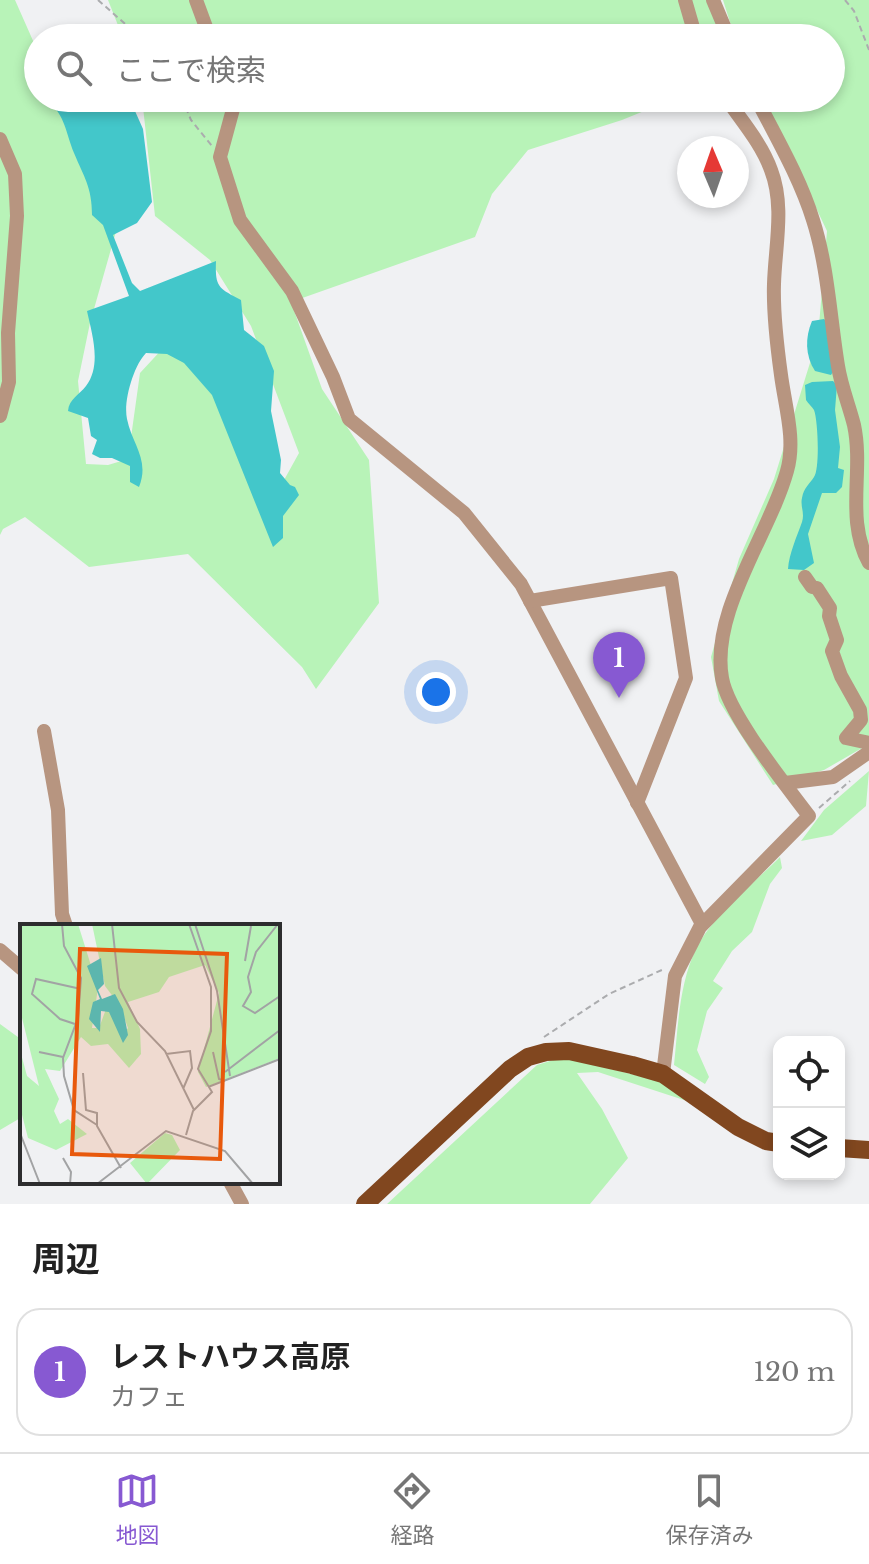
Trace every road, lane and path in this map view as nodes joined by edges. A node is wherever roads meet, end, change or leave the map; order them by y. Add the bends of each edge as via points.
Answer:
1 (98, 0) edge
2 (196, 0) edge
3 (685, 0) edge
4 (713, 0) edge
5 (845, 0) edge
6 (125, 24) edge
7 (205, 24) edge
8 (692, 24) edge
9 (723, 24) edge
10 (869, 50) edge
11 (188, 112) edge
12 (232, 112) edge
13 (735, 112) edge
14 (763, 112) edge
15 (0, 139) edge
16 (220, 157) junction
17 (8, 238) edge
18 (0, 416) edge
19 (869, 563) edge
20 (805, 577) dead end
21 (530, 601) junction
22 (44, 731) dead end
23 (869, 743) edge
24 (869, 752) edge
25 (852, 779) dead end
26 (785, 783) junction
27 (637, 803) junction
28 (809, 816) junction
29 (65, 924) edge
30 (702, 924) junction
31 (0, 950) edge
32 (683, 960) junction
33 (20, 967) edge
34 (543, 1038) dead end
35 (663, 1074) junction
36 (773, 1142) edge
37 (845, 1148) edge
38 (869, 1150) edge
39 (231, 1184) edge
40 (242, 1204) edge
41 (365, 1204) edge

1 - 6 path
2 - 7 street
3 - 8 street
4 - 9 street
5 - 10 path
11 - 16 path
12 - 16 street
13 - 26 street via 772,170 777,197 774,287 789,458 736,593 722,642 722,679 735,710
14 - 19 street via 814,222 838,367 854,426 857,534
15 - 17 street via 15,174
16 - 21 street via 240,220 292,291 349,419 464,513
17 - 18 street via 9,382
20 - 23 street via 830,608 837,640 832,651 860,710 861,720 846,738
21 - 27 street
21 - 27 street via 671,578 686,678
22 - 29 street via 58,810
24 - 26 street via 833,777
25 - 28 path
26 - 28 street
27 - 30 street
28 - 30 street
30 - 32 street
31 - 33 street
32 - 34 path via 609,994
32 - 35 street via 675,976
35 - 36 main road via 738,1127
35 - 41 main road via 569,1051 528,1057
37 - 38 main road
39 - 40 street

